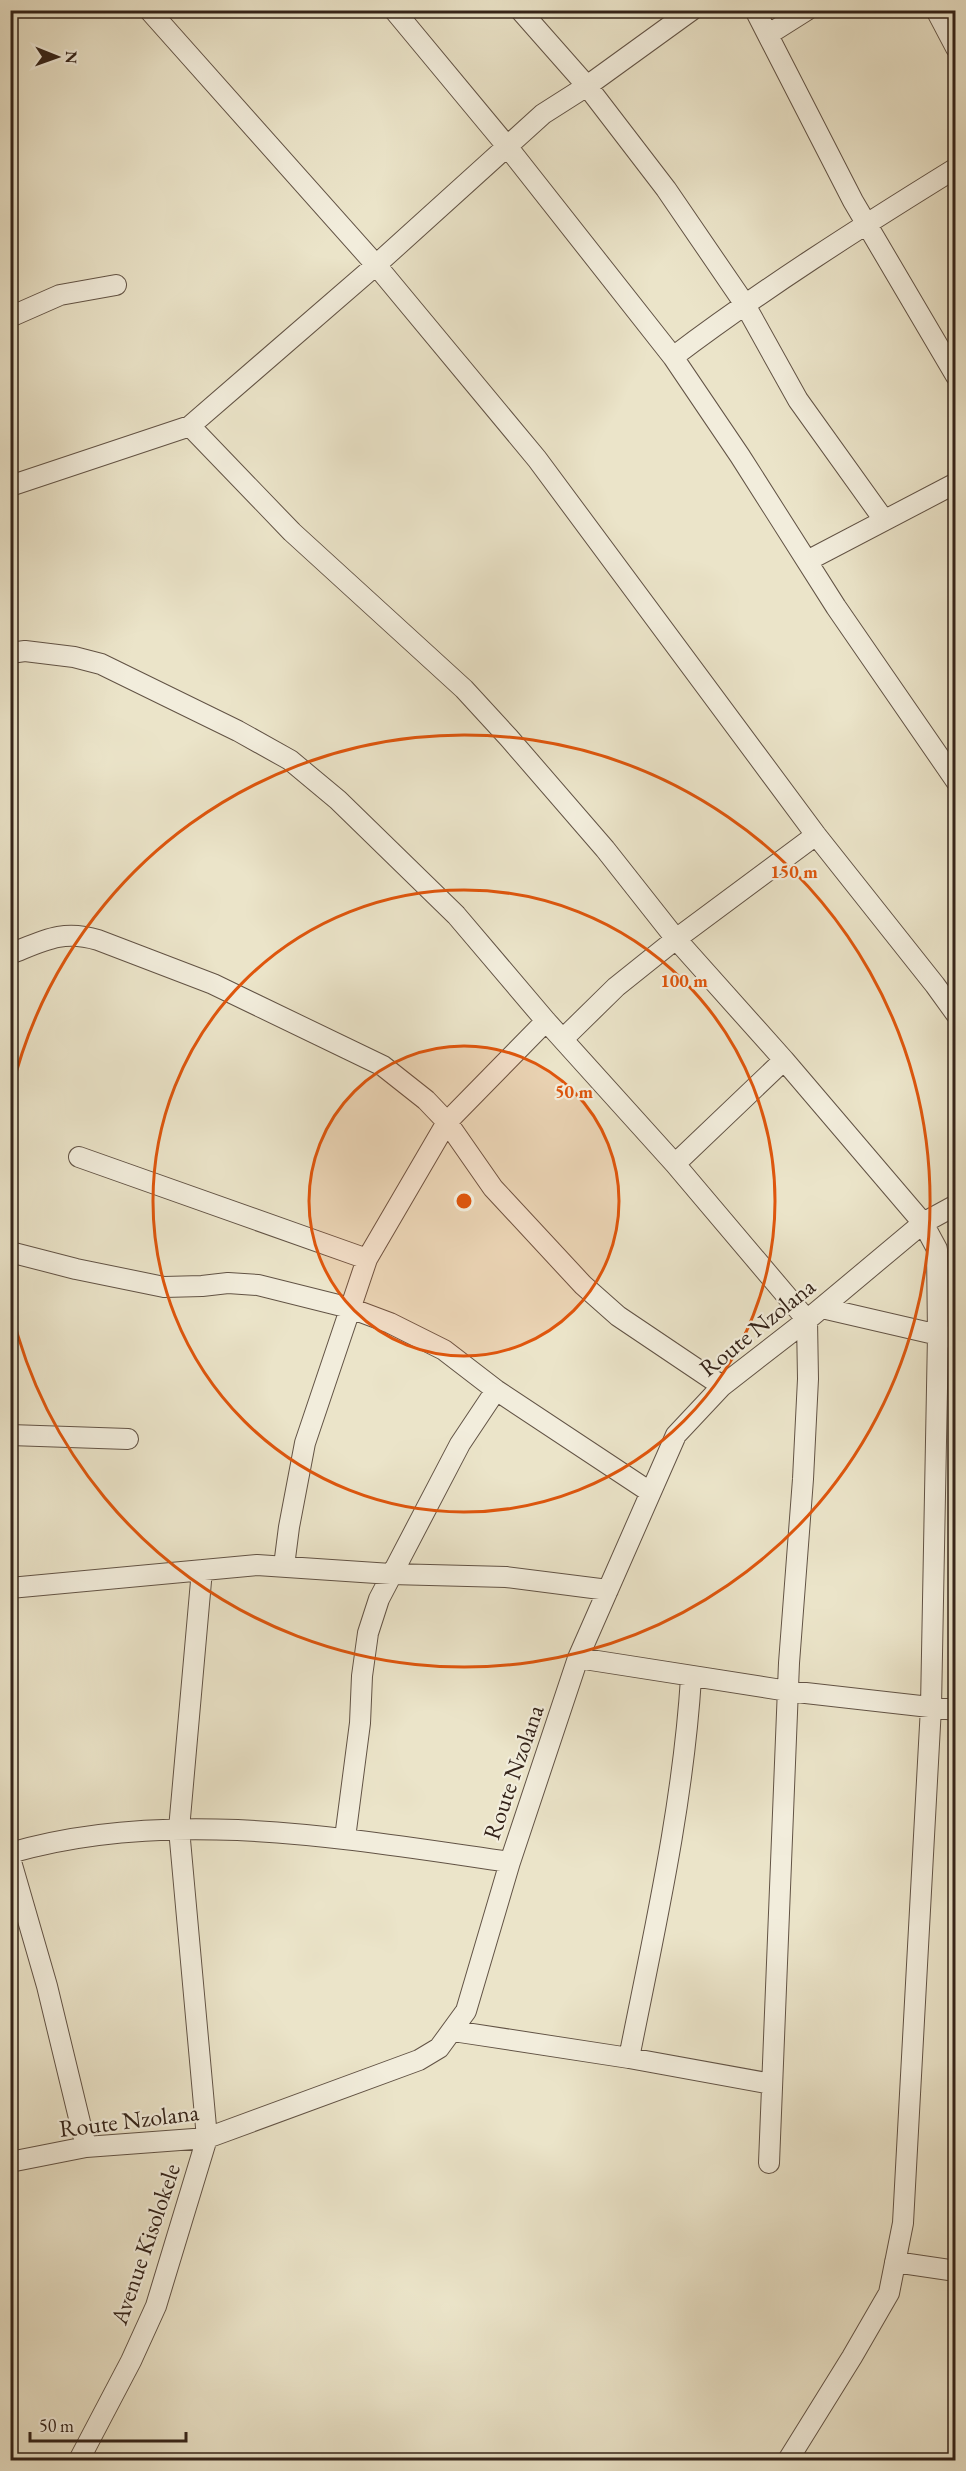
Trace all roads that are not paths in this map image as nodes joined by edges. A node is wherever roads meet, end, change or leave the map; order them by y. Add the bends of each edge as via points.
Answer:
1 (149, 10) edge
2 (394, 10) edge
3 (520, 10) edge
4 (692, 10) edge
5 (755, 10) edge
6 (807, 10) edge
7 (936, 10) edge
8 (769, 34) junction
9 (956, 48) edge
10 (587, 86) junction
11 (506, 145) junction
12 (956, 168) edge
13 (867, 223) junction
14 (376, 265) junction
15 (116, 285) dead end
16 (744, 303) junction
17 (10, 316) edge
18 (672, 357) junction
19 (956, 376) edge
20 (190, 426) junction
21 (956, 483) edge
22 (10, 486) edge
23 (884, 520) junction
24 (807, 561) junction
25 (10, 653) edge
26 (956, 781) edge
27 (816, 836) junction
28 (676, 939) junction
29 (10, 954) edge
30 (956, 1014) edge
31 (546, 1021) junction
32 (563, 1039) junction
33 (784, 1060) junction
34 (447, 1122) junction
35 (79, 1157) dead end
36 (675, 1164) junction
37 (956, 1205) edge
38 (923, 1223) junction
39 (10, 1252) edge
40 (367, 1259) junction
41 (350, 1308) junction
42 (814, 1314) junction
43 (947, 1337) edge
44 (722, 1386) junction
45 (496, 1390) junction
46 (10, 1435) edge
47 (128, 1439) dead end
48 (650, 1492) junction
49 (284, 1566) junction
50 (202, 1570) junction
51 (391, 1574) junction
52 (10, 1588) edge
53 (608, 1590) junction
54 (578, 1658) junction
55 (691, 1678) junction
56 (788, 1691) junction
57 (931, 1707) junction
58 (956, 1710) edge
59 (179, 1829) junction
60 (345, 1838) junction
61 (10, 1853) edge
62 (10, 1858) edge
63 (510, 1862) junction
64 (453, 2031) junction
65 (629, 2058) junction
66 (772, 2084) junction
67 (207, 2138) junction
68 (86, 2147) junction
69 (10, 2162) edge
70 (768, 2163) dead end
71 (895, 2262) junction
72 (956, 2271) edge
73 (791, 2459) edge
74 (79, 2460) edge

1 - 14 street
2 - 11 street
3 - 10 street
4 - 10 street
5 - 8 street
6 - 8 street
7 - 9 street
8 - 13 street
10 - 11 street via 543,114
10 - 16 street via 666,189
11 - 14 street via 489,165
11 - 18 street
12 - 13 street
13 - 16 street
13 - 19 street
14 - 20 street
14 - 27 street via 537,459
15 - 17 street via 60,296
16 - 18 street
16 - 23 street via 798,400
18 - 24 street
20 - 22 street
20 - 28 street via 292,532 464,689 605,849
21 - 23 street
23 - 24 street
24 - 26 street
25 - 31 street via 25,651 101,664 238,730 290,760 347,808 456,915
27 - 28 street
27 - 30 street
28 - 32 street via 616,987
28 - 33 street
29 - 34 street via 62,934 81,935 172,966 383,1066
31 - 32 street
31 - 34 street
32 - 36 street
33 - 36 street
33 - 38 street
34 - 40 street
34 - 44 street via 493,1188 583,1285 618,1316
35 - 40 street
36 - 42 street
37 - 38 street, Route Nzolana
38 - 42 street, Route Nzolana
38 - 43 street via 937,1248
39 - 41 street via 164,1287 258,1285
40 - 41 street
41 - 45 street via 444,1350
41 - 49 street via 305,1443
42 - 43 street
42 - 44 street, Route Nzolana
42 - 56 street
43 - 57 street
44 - 48 street, Route Nzolana via 676,1436
45 - 48 street
45 - 51 street via 460,1444
46 - 47 street
48 - 53 street, Route Nzolana
49 - 50 street
49 - 51 street
50 - 52 street
50 - 59 street
51 - 53 street via 506,1577
51 - 60 street via 368,1633
53 - 54 street, Route Nzolana
54 - 55 street
54 - 63 street, Route Nzolana
55 - 56 street
55 - 65 street via 680,1797
56 - 57 street
56 - 66 street
57 - 58 street
57 - 71 street via 904,2212
59 - 60 street
59 - 61 street via 124,1833
59 - 67 street
60 - 63 street
62 - 68 street via 47,1986
63 - 64 street, Route Nzolana via 466,2011
64 - 65 street
64 - 67 street, Route Nzolana via 439,2048 419,2060
65 - 66 street
66 - 70 street
67 - 68 street, Route Nzolana
67 - 74 street, Avenue Kisolokele via 156,2306
68 - 69 street, Route Nzolana
71 - 72 street
71 - 73 street via 889,2293

